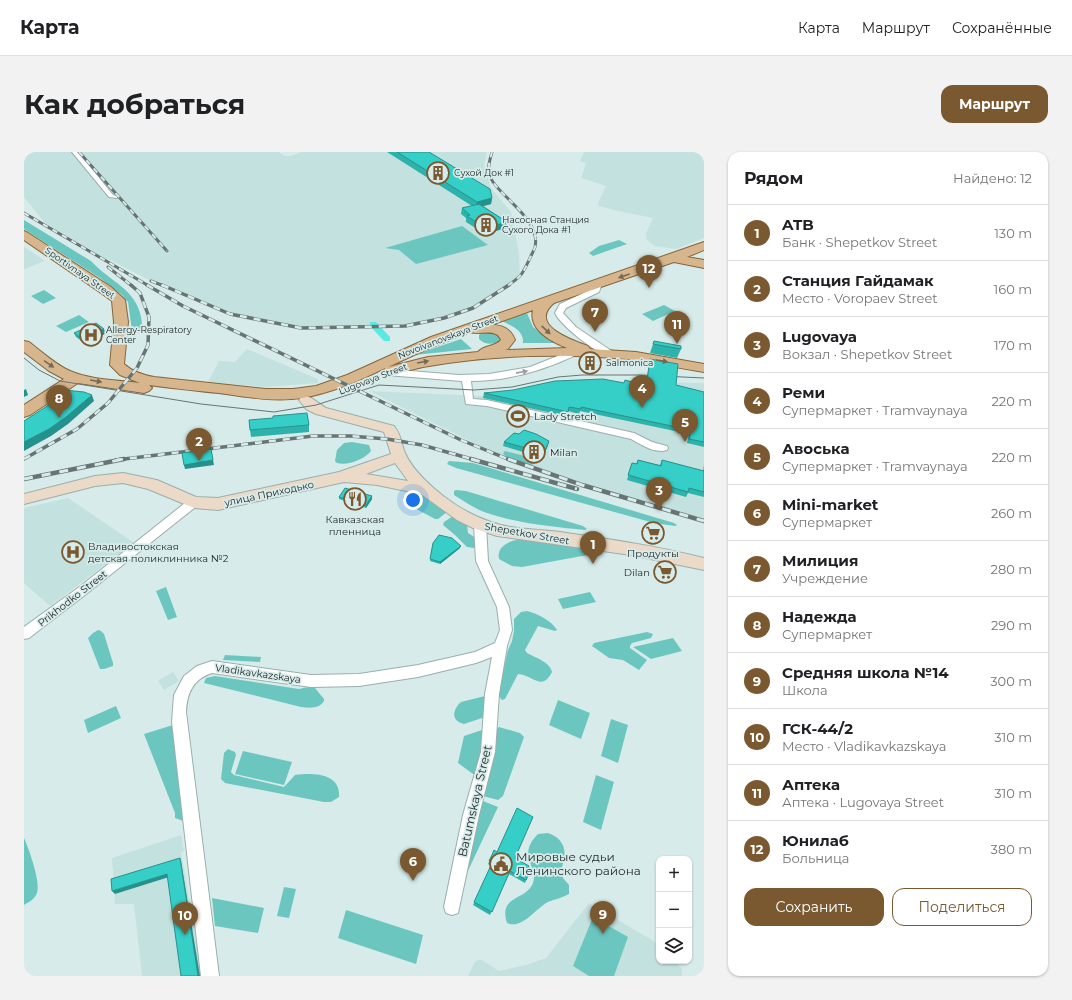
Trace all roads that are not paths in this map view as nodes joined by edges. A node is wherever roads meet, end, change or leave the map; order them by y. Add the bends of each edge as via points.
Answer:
1 (75, 152) edge
2 (114, 197) dead end
3 (24, 235) edge
4 (704, 246) edge
5 (674, 258) junction
6 (704, 264) edge
7 (598, 284) junction
8 (551, 299) junction
9 (492, 320) junction
10 (481, 329) junction
11 (460, 331) junction
12 (24, 345) edge
13 (497, 348) junction
14 (526, 352) junction
15 (575, 352) junction
16 (604, 354) junction
17 (479, 355) junction
18 (704, 368) edge
19 (386, 372) junction
20 (77, 377) junction
21 (140, 379) joint
22 (466, 379) junction
23 (306, 400) junction
24 (24, 412) edge
25 (663, 448) dead end
26 (398, 456) junction
27 (342, 477) junction
28 (428, 491) junction
29 (24, 499) edge
30 (194, 502) junction
31 (480, 525) junction
32 (700, 564) edge
33 (24, 634) edge
34 (500, 646) junction
35 (452, 907) dead end
36 (210, 976) edge

1 - 2 street
3 - 21 main road, Sportivnaya Street via 118,300 121,322 117,365 122,371
4 - 5 main road, Novoivanovskaya Street
5 - 6 main road
5 -> 7 main road, Novoivanovskaya Street
7 - 8 main road, Novoivanovskaya Street
7 - 16 street via 596,290 565,305 558,313 566,323
8 - 9 main road, Novoivanovskaya Street
8 -> 16 main road via 540,310 540,324 566,343
9 - 10 main road
9 - 11 main road, Novoivanovskaya Street
10 - 11 main road
10 - 13 main road via 474,335 476,343
11 - 21 main road, Novoivanovskaya Street via 328,388 302,393 250,393
12 -> 20 main road via 63,373
13 - 14 main road
13 - 17 main road
14 - 15 main road, Lugovaya Street
14 - 17 main road, Lugovaya Street
15 - 16 main road, Lugovaya Street
22 -> 15 street via 532,370
16 -> 18 main road, Lugovaya Street
19 -> 17 main road, Lugovaya Street via 427,361
19 - 22 street
19 - 23 main road, Lugovaya Street via 340,392
20 -> 23 main road, Lugovaya Street via 114,384 249,400
20 - 24 main road
22 - 25 street via 469,402 487,403 634,436 648,444
23 - 26 main road, Shepetkov Street via 321,411 389,428 394,433
26 - 27 main road, улица Приходько
26 - 28 main road, Shepetkov Street via 415,479
27 - 28 main road, улица Приходько via 377,480
27 - 30 main road, улица Приходько via 218,504
28 - 31 main road, Shepetkov Street
29 - 30 main road, улица Приходько via 95,481 123,478 152,484
30 - 33 street, Prikhodko Street
31 - 32 main road, Shepetkov Street via 525,534 656,552
31 - 34 street via 482,561 503,607 506,630
34 - 35 street, Batumskaya Street via 492,694 488,752 471,815
34 - 36 street, Vladikavkazskaya via 476,657 390,676 359,680 312,680 212,667 198,672 184,685 179,700 179,722

